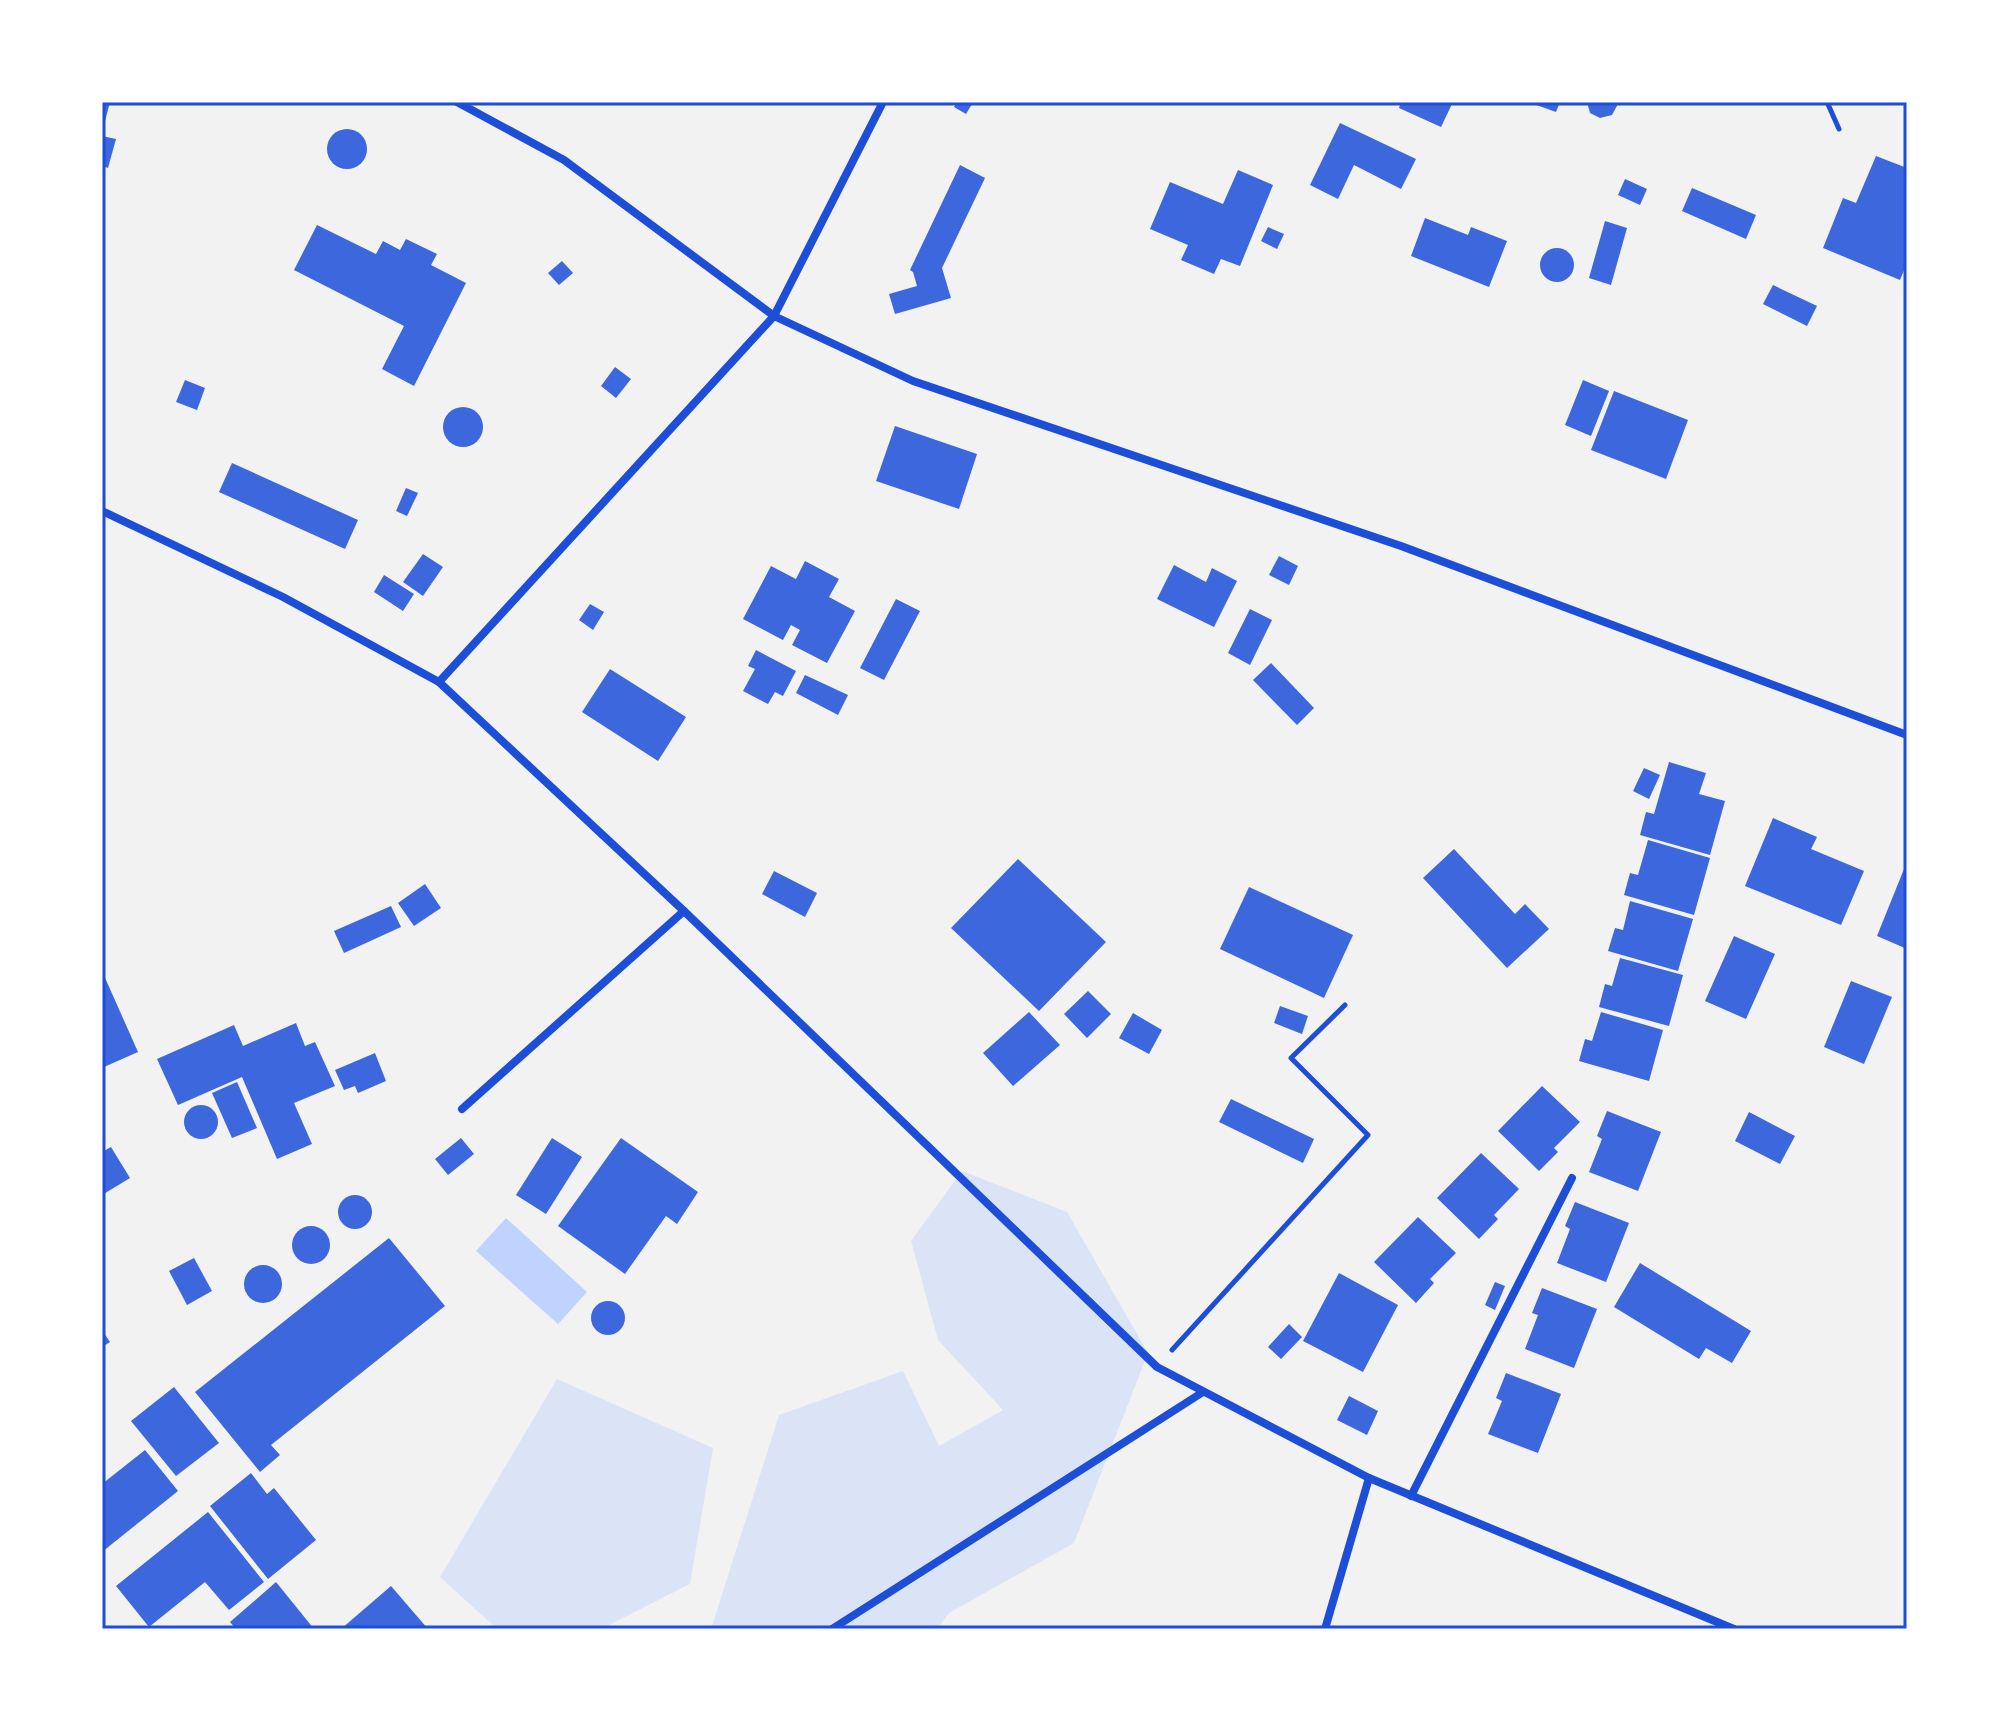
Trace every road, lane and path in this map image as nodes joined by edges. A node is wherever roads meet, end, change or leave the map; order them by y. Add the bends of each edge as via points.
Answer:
1 (457, 102) edge
2 (883, 102) edge
3 (1827, 102) edge
4 (1839, 129) dead end
5 (774, 316) junction
6 (102, 511) edge
7 (439, 682) junction
8 (1907, 735) edge
9 (684, 911) junction
10 (1345, 1005) dead end
11 (462, 1109) dead end
12 (1572, 1178) dead end
13 (1157, 1367) junction
14 (1203, 1392) junction
15 (1369, 1478) junction
16 (1411, 1496) junction
17 (832, 1629) edge
18 (1325, 1629) edge
19 (1734, 1629) edge

1 - 5 street via 564,160
2 - 5 street
3 - 4 path
5 - 7 street
5 - 8 street via 913,381 1401,546
6 - 7 street via 283,597
7 - 9 street
9 - 11 street
9 - 13 street
10 - 13 path via 1291,1058 1368,1135
12 - 16 street
13 - 14 street
14 - 15 street
14 - 17 street
15 - 16 street
15 - 18 street
16 - 19 street

